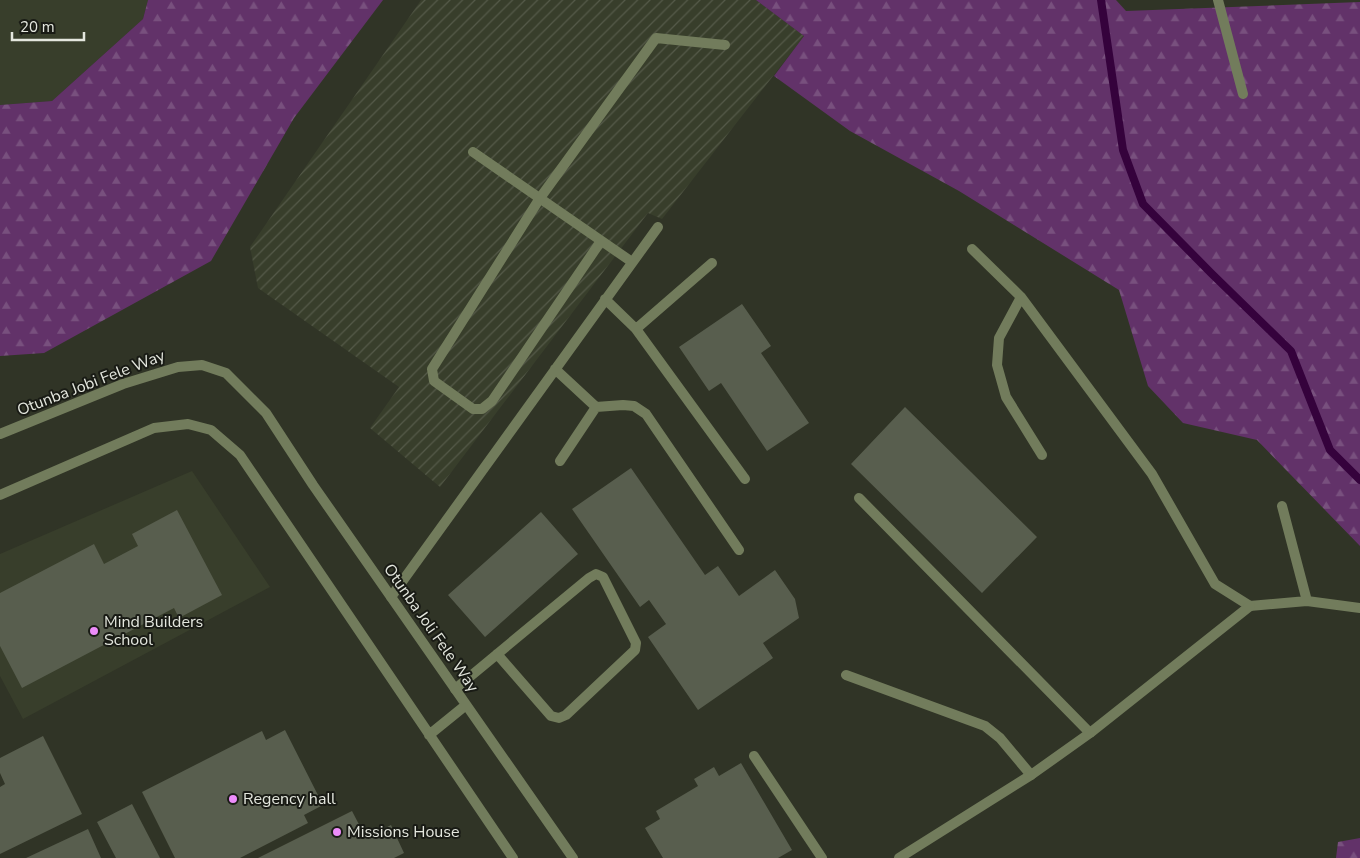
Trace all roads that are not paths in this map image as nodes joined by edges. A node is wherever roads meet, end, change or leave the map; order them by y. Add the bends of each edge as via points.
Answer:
1 (1218, 0) edge
2 (725, 45) dead end
3 (1243, 94) dead end
4 (473, 152) dead end
5 (540, 198) junction
6 (658, 226) dead end
7 (602, 241) junction
8 (972, 249) dead end
9 (632, 262) junction
10 (712, 263) dead end
11 (1021, 297) junction
12 (605, 299) junction
13 (636, 329) junction
14 (555, 368) junction
15 (596, 408) junction
16 (266, 413) joint
17 (0, 434) edge
18 (1042, 455) dead end
19 (560, 461) dead end
20 (745, 479) dead end
21 (0, 495) edge
22 (858, 498) dead end
23 (1282, 506) dead end
24 (739, 550) dead end
25 (391, 596) junction
26 (1307, 601) junction
27 (1250, 606) junction
28 (1360, 608) edge
29 (497, 654) junction
30 (846, 676) dead end
31 (455, 689) junction
32 (466, 705) junction
33 (1090, 733) junction
34 (429, 735) junction
35 (754, 756) dead end
36 (1031, 775) junction
37 (512, 858) edge
38 (573, 858) edge
39 (822, 858) edge
40 (899, 858) edge

1 - 3 street
2 - 5 street via 656,38
4 - 5 street
5 - 7 street
5 - 7 street via 432,369 434,381 473,410 482,409 492,401
6 - 9 street
7 - 9 street
8 - 11 street
9 - 12 street
10 - 13 street
11 - 18 street via 999,338 997,365 1006,397
11 - 27 street via 1152,474 1215,584
12 - 13 street
12 - 14 street
13 - 20 street
14 - 15 street
14 - 25 street
15 - 19 street
15 - 24 street via 634,406 646,414
16 - 17 street, Otunba Jobi Fele Way via 226,373 202,364 178,367 123,384
16 - 25 street, Otunba Joli Fele Way
21 - 34 street via 154,428 188,424 211,430 240,455
22 - 33 street
23 - 26 street
25 - 31 street, Otunba Joli Fele Way
26 - 27 street
26 - 28 street
27 - 33 street
29 - 29 street via 551,716 559,718 635,650 636,643 603,577 596,574
29 - 31 street
30 - 36 street via 985,726 1000,738
31 - 32 street, Otunba Joli Fele Way
32 - 34 street
32 - 38 street, Otunba Joli Fele Way
33 - 36 street
34 - 37 street
35 - 39 street
36 - 40 street

